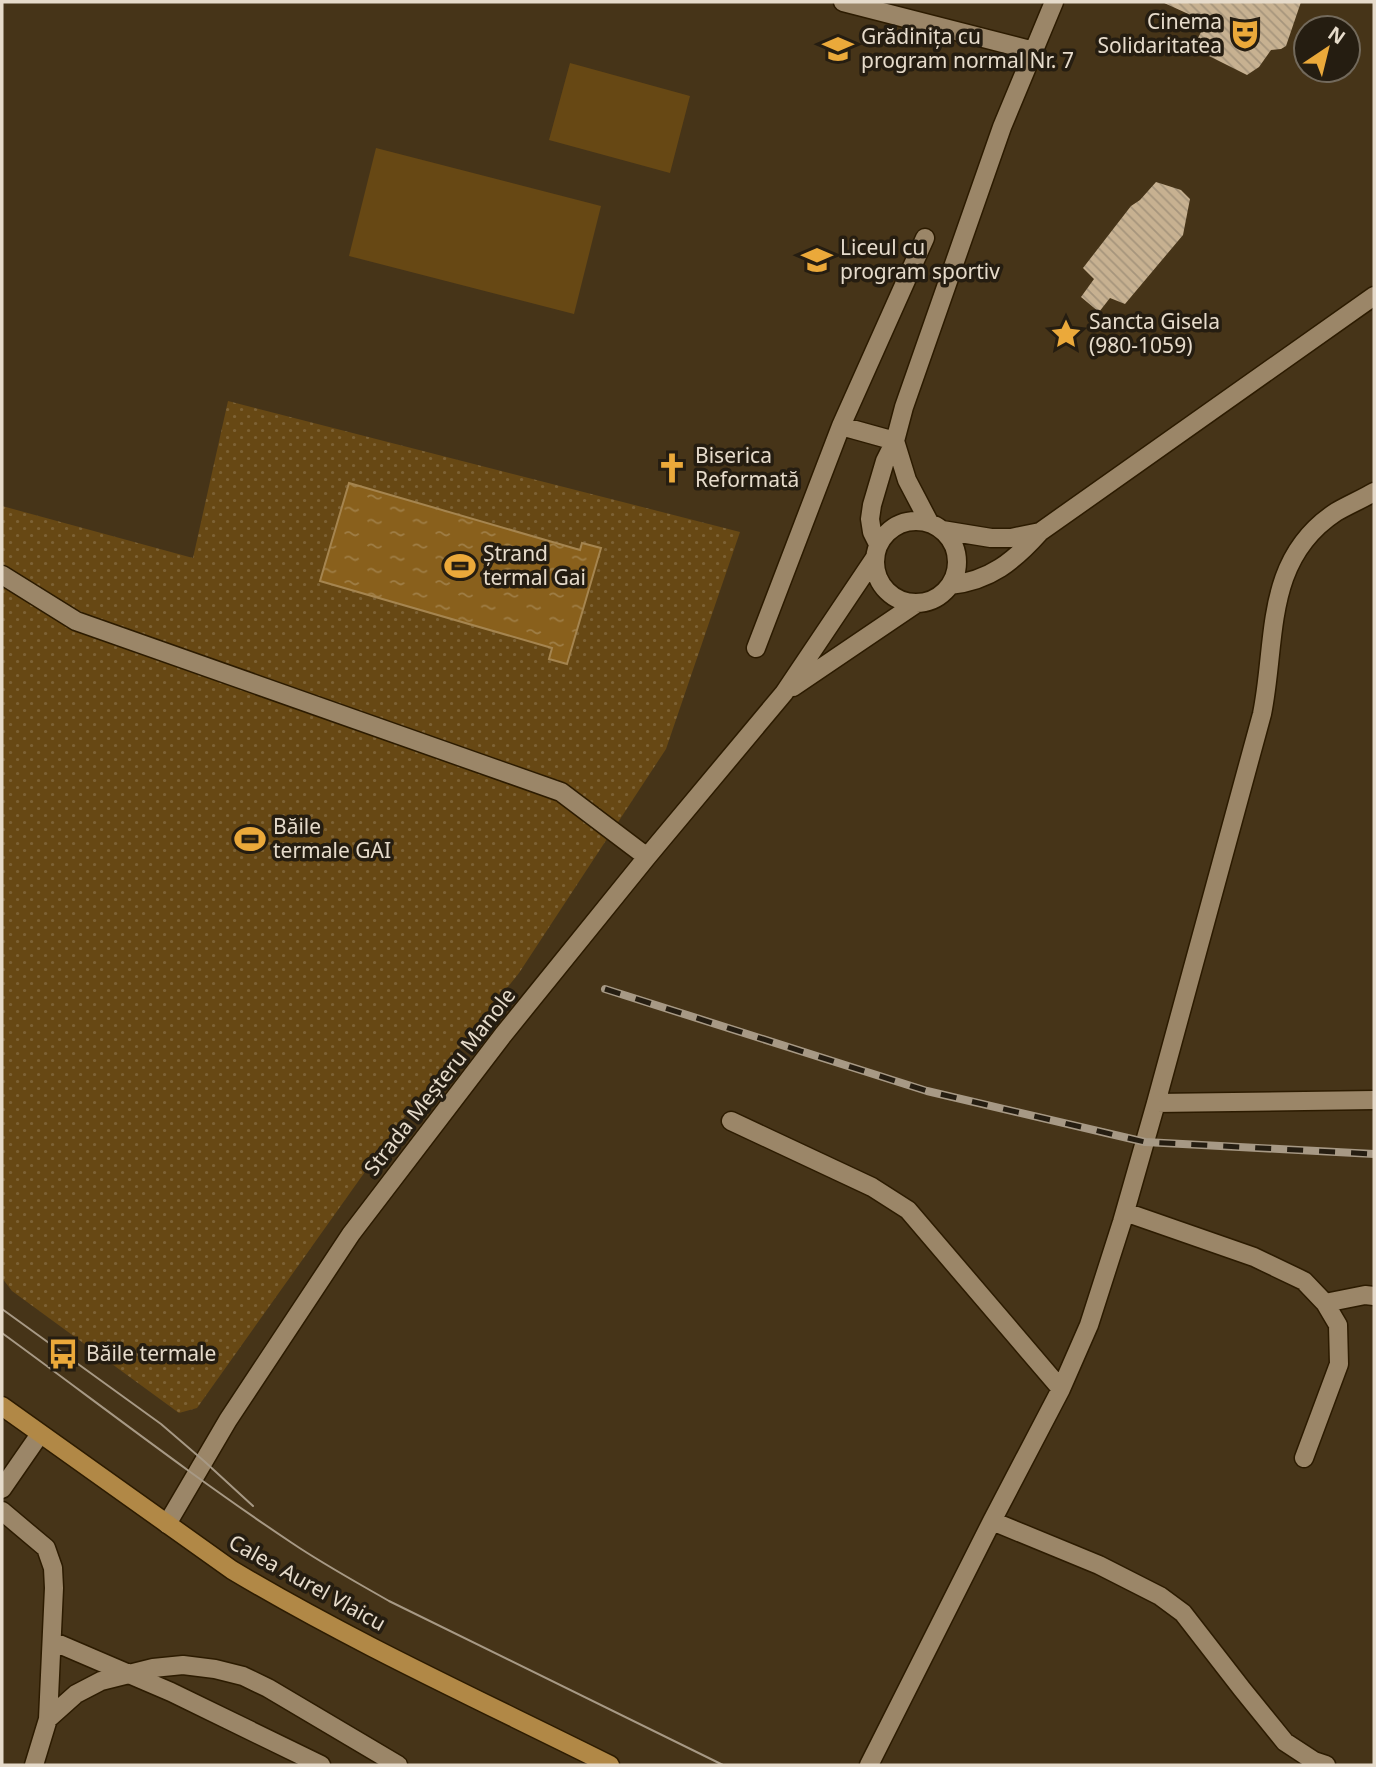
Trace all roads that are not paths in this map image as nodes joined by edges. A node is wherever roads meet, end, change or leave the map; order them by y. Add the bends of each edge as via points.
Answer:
1 (843, 2) edge
2 (1054, 2) edge
3 (1034, 51) junction
4 (925, 238) dead end
5 (1374, 296) edge
6 (841, 426) junction
7 (895, 441) junction
8 (1374, 492) edge
9 (936, 526) junction
10 (1040, 532) junction
11 (876, 552) junction
12 (2, 575) edge
13 (950, 585) junction
14 (918, 603) junction
15 (756, 648) dead end
16 (784, 693) junction
17 (647, 857) junction
18 (1374, 1100) edge
19 (1156, 1103) junction
20 (731, 1121) dead end
21 (1125, 1212) junction
22 (1374, 1296) edge
23 (1325, 1303) junction
24 (1060, 1389) junction
25 (2, 1406) edge
26 (40, 1434) junction
27 (1304, 1458) dead end
28 (2, 1489) edge
29 (2, 1511) edge
30 (992, 1521) junction
31 (167, 1524) junction
32 (52, 1642) junction
33 (129, 1674) junction
34 (48, 1719) junction
35 (34, 1765) edge
36 (321, 1765) edge
37 (398, 1765) edge
38 (610, 1765) edge
39 (869, 1765) edge
40 (1326, 1765) edge

1 - 3 street
2 - 3 street
3 - 7 street via 997,140
4 - 6 street
5 - 10 street
6 - 7 street
6 - 15 street
7 - 9 street via 907,480
7 - 11 street via 872,505
8 - 19 street via 1335,513 1309,535 1290,561 1278,593 1262,714
9 - 10 street via 991,538
9 - 11 street via 914,520 899,524 887,532
9 - 13 street via 952,542 957,556
10 - 13 street via 1021,554 1001,567 979,579
11 - 14 street via 877,575 884,588 902,601
11 - 16 street
12 - 17 street via 76,621 561,792
13 - 14 street via 933,600
14 - 16 street
16 - 17 street, Strada Meșteru Manole
17 - 31 street, Strada Meșteru Manole via 351,1234 228,1420
18 - 19 street
19 - 21 street
20 - 24 street via 872,1187 908,1210
21 - 23 street via 1254,1257 1304,1281
21 - 24 street via 1089,1325
22 - 23 street
23 - 27 street via 1338,1325 1339,1364
24 - 30 street
25 - 26 main road, Calea Aurel Vlaicu
26 - 28 street
26 - 31 main road, Calea Aurel Vlaicu
29 - 32 street via 46,1548 53,1568
30 - 39 street
30 - 40 street via 1160,1596 1183,1613 1285,1742
31 - 38 main road, Calea Aurel Vlaicu via 273,1594
32 - 33 street
32 - 34 street
33 - 34 street via 76,1694
33 - 36 street
33 - 37 street via 183,1665 243,1676
34 - 35 street

